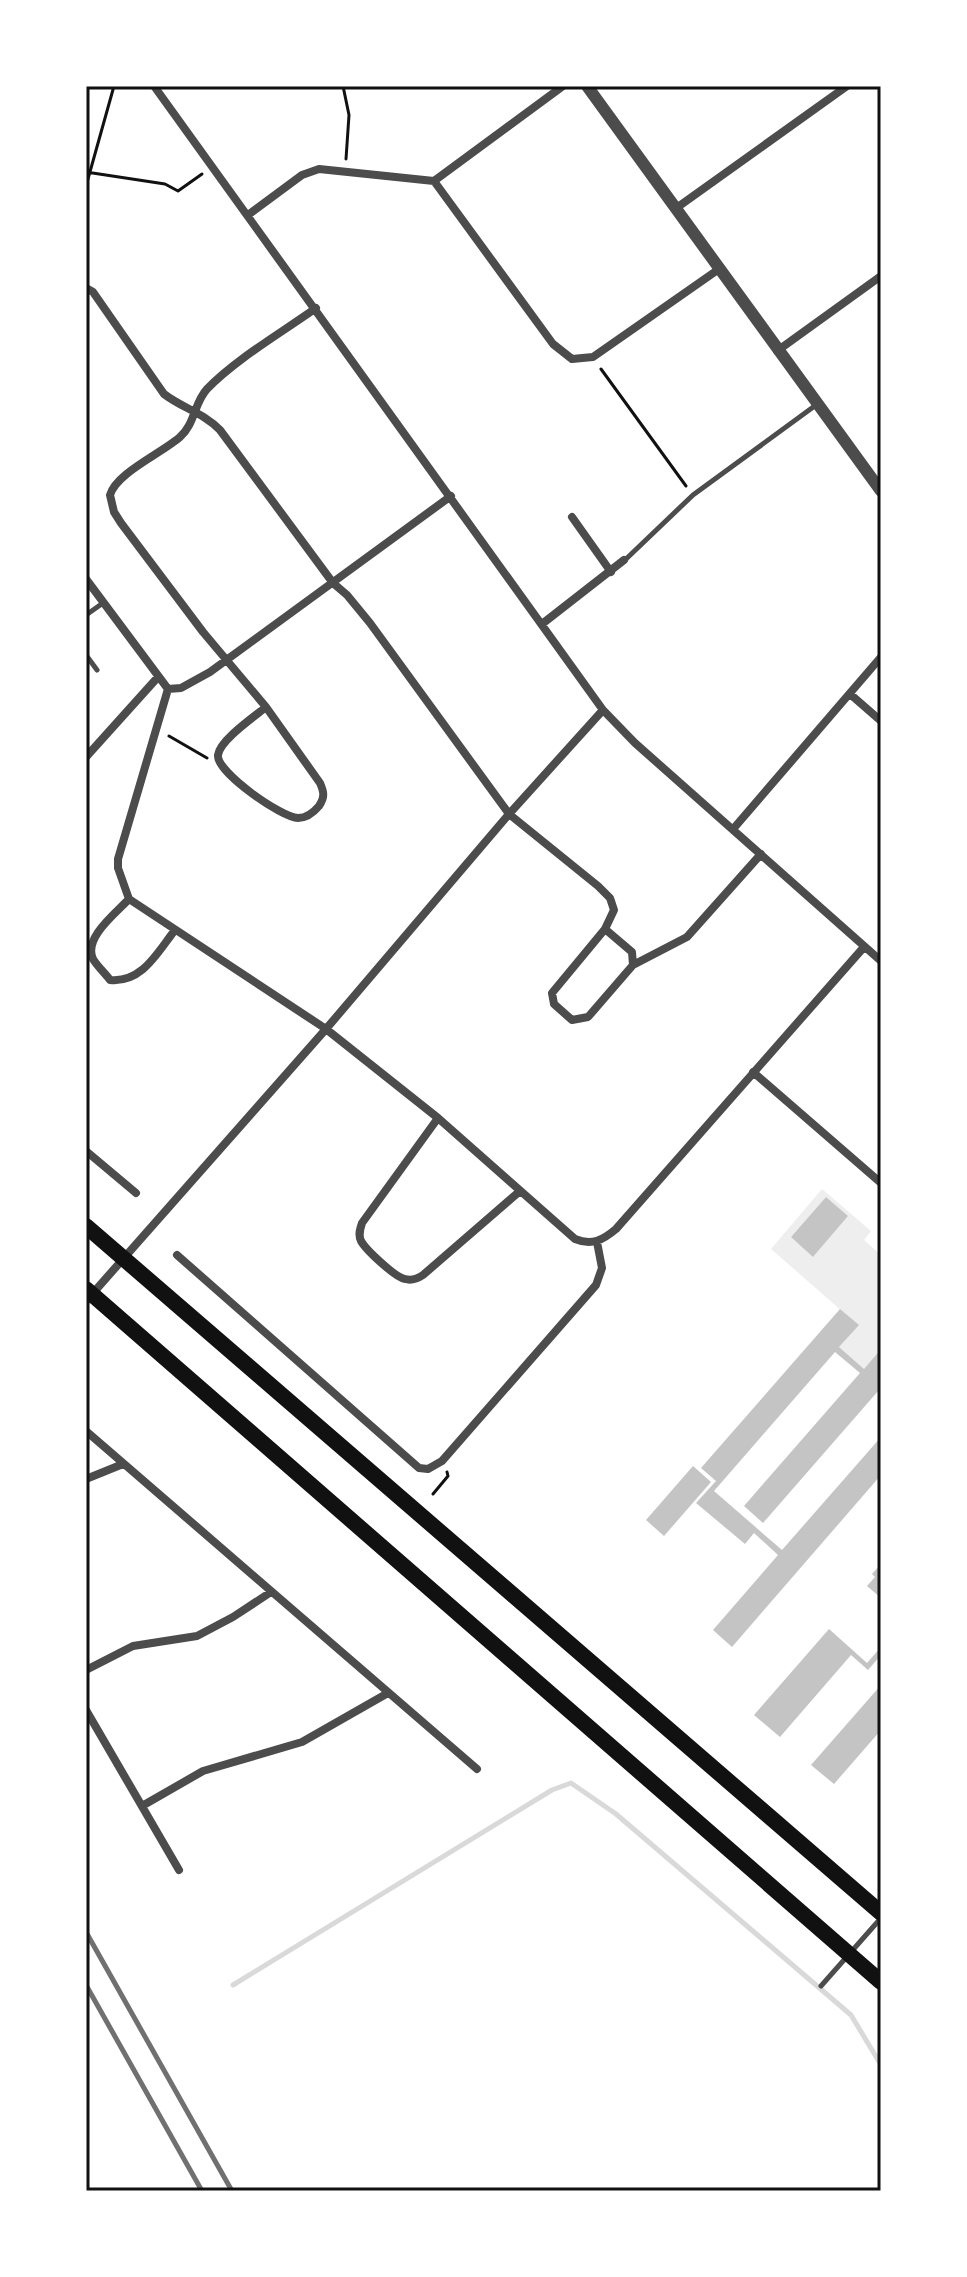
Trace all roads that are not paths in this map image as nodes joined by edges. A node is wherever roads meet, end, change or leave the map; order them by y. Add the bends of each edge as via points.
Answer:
1 (154, 86) edge
2 (563, 86) edge
3 (587, 86) edge
4 (847, 86) edge
5 (434, 181) junction
6 (675, 209) junction
7 (248, 215) junction
8 (719, 269) junction
9 (881, 276) edge
10 (86, 288) edge
11 (316, 308) junction
12 (777, 351) junction
13 (816, 404) junction
14 (195, 412) junction
15 (881, 469) edge
16 (869, 477) junction
17 (881, 491) edge
18 (451, 496) junction
19 (572, 517) dead end
20 (624, 560) joint
21 (611, 572) junction
22 (86, 579) edge
23 (333, 583) junction
24 (103, 603) junction
25 (86, 615) edge
26 (542, 624) junction
27 (86, 655) edge
28 (881, 657) edge
29 (226, 660) junction
30 (97, 670) dead end
31 (158, 677) junction
32 (168, 689) junction
33 (850, 694) junction
34 (266, 707) junction
35 (603, 710) junction
36 (881, 721) edge
37 (86, 757) edge
38 (509, 814) junction
39 (734, 828) junction
40 (761, 854) junction
41 (129, 899) junction
42 (605, 929) junction
43 (175, 930) junction
44 (864, 947) junction
45 (881, 961) edge
46 (633, 965) junction
47 (326, 1029) junction
48 (753, 1072) junction
49 (438, 1118) junction
50 (86, 1151) edge
51 (881, 1183) edge
52 (520, 1191) junction
53 (136, 1193) dead end
54 (86, 1226) edge
55 (597, 1242) junction
56 (177, 1255) dead end
57 (124, 1258) junction
58 (88, 1295) edge
59 (86, 1431) edge
60 (123, 1464) junction
61 (86, 1479) edge
62 (271, 1592) junction
63 (86, 1670) edge
64 (388, 1693) junction
65 (86, 1710) edge
66 (477, 1769) dead end
67 (142, 1806) junction
68 (179, 1870) dead end
69 (881, 1916) edge
70 (849, 1954) junction
71 (881, 1982) edge
72 (821, 1986) dead end

1 - 7 street
2 - 5 street
3 - 6 street
4 - 6 street
5 - 7 street via 311,171
5 - 8 street via 553,344 572,359 593,357
6 - 8 street
7 - 11 street
8 - 12 street
9 - 12 street
10 - 14 street via 164,394
11 - 14 street via 217,380
11 - 18 street
12 - 13 street
13 - 16 street
13 - 20 lane via 693,495
14 - 23 street via 220,430
14 - 29 street via 182,436 117,482 110,502
15 - 16 street
16 - 17 street
18 - 23 street
18 - 26 street
19 - 21 street
20 - 21 street
21 - 26 street
22 - 24 street
23 - 29 street
23 - 38 street via 370,623
24 - 25 lane
24 - 31 street
26 - 35 street
27 - 30 lane
28 - 33 street
29 - 32 street via 196,682
29 - 34 street
31 - 32 street
31 - 37 street
32 - 41 street via 118,859
33 - 36 street
33 - 39 street
34 - 34 street via 324,794 315,810 299,818 230,776 218,762 222,745
35 - 38 street
35 - 39 street
38 - 42 street via 610,898 614,910
38 - 47 street
39 - 40 street
40 - 44 street
40 - 46 street via 687,937
41 - 43 street
41 - 43 street via 93,939 93,959 110,980 131,979 145,969
42 - 46 street via 632,952
42 - 46 street via 558,983 552,993 554,1004 572,1020 588,1017
43 - 47 street
44 - 45 street
44 - 48 street
47 - 49 street
47 - 57 street
48 - 51 street
48 - 55 street via 616,1229
49 - 52 street
49 - 52 street via 359,1231 367,1248 399,1278 423,1275
50 - 53 street
52 - 55 street via 575,1239
54 - 57 main road
55 - 56 street via 602,1268 596,1285 442,1461 428,1469 419,1468
57 - 58 street
57 - 69 main road
58 - 70 main road
59 - 60 street
60 - 61 street
60 - 62 street
62 - 63 street via 197,1636 133,1646
62 - 64 street
64 - 66 street
64 - 67 street via 302,1742 203,1771
65 - 67 street
67 - 68 street
69 - 70 lane
70 - 71 main road
70 - 72 lane

